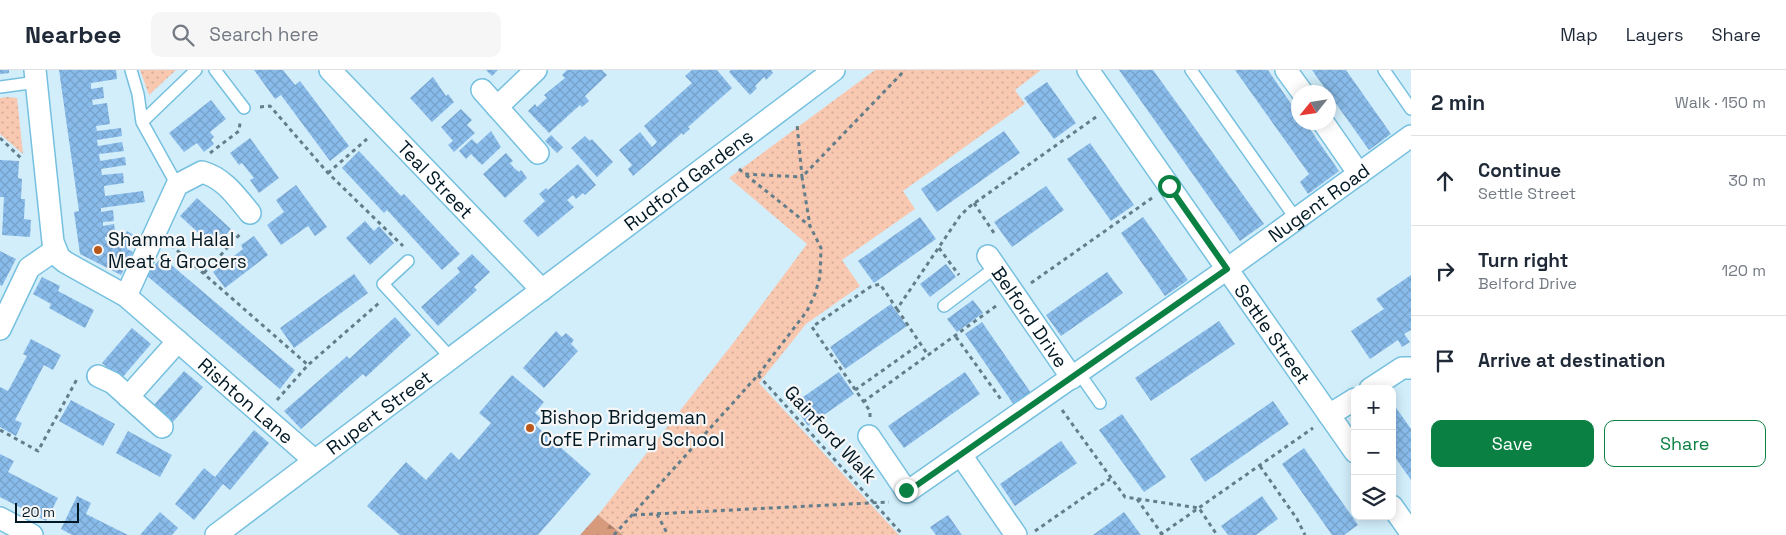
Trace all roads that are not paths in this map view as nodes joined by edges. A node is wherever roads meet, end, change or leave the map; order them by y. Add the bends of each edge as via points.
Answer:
1 (131, 70) edge
2 (196, 70) edge
3 (215, 70) edge
4 (330, 70) edge
5 (536, 70) edge
6 (834, 70) edge
7 (1088, 70) edge
8 (1191, 70) edge
9 (1286, 70) edge
10 (1384, 70) edge
11 (36, 76) edge
12 (1297, 85) edge
13 (0, 88) edge
14 (482, 90) dead end
15 (497, 107) junction
16 (244, 108) road end
17 (1411, 109) edge
18 (142, 122) junction
19 (1329, 130) edge
20 (1411, 136) edge
21 (538, 153) dead end
22 (1359, 174) junction
23 (178, 185) junction
24 (250, 213) road end
25 (1296, 219) junction
26 (55, 250) junction
27 (408, 261) road end
28 (992, 261) joint
29 (1227, 269) junction
30 (542, 290) junction
31 (126, 296) junction
32 (944, 306) dead end
33 (0, 329) edge
34 (178, 341) junction
35 (451, 358) junction
36 (1411, 368) edge
37 (98, 376) road end
38 (1075, 376) junction
39 (1376, 385) edge
40 (128, 397) junction
41 (1351, 401) edge
42 (1100, 404) dead end
43 (1329, 415) junction
44 (162, 427) dead end
45 (869, 436) road end
46 (1351, 446) edge
47 (961, 456) junction
48 (314, 460) junction
49 (1396, 512) edge
50 (0, 518) edge
51 (1411, 533) edge
52 (32, 535) edge
53 (216, 535) edge
54 (1016, 535) edge

1 - 18 lane
2 - 18 lane
3 - 16 lane
4 - 30 street, Teal Street
5 - 15 street
6 - 30 street, Rudford Gardens
7 - 29 street, Settle Street
8 - 25 lane
9 - 12 street
10 - 17 lane
11 - 13 lane
11 - 26 street
14 - 15 street
15 - 21 street
18 - 23 lane
19 - 22 street
20 - 22 street, Nugent Road
22 - 25 street, Nugent Road
23 - 24 street via 202,172 215,176
23 - 31 street
25 - 29 street, Nugent Road
26 - 31 street, Rishton Lane via 64,262
26 - 33 street via 29,268
27 - 35 lane via 383,284
28 - 32 lane via 969,287
28 - 38 street, Belford Drive
29 - 38 street, Belford Drive
29 - 43 street, Settle Street
30 - 35 street, Rupert Street
31 - 34 street, Rishton Lane
34 - 40 street
34 - 48 street, Rishton Lane
35 - 48 street, Rupert Street
36 - 39 street via 1402,368
37 - 40 street
38 - 42 lane
38 - 47 street, Belford Drive
40 - 44 street
41 - 43 street
43 - 46 street, Settle Street
45 - 47 street, Belford Drive via 907,492
47 - 54 street
48 - 53 street, Rupert Street
49 - 51 street
50 - 52 street

